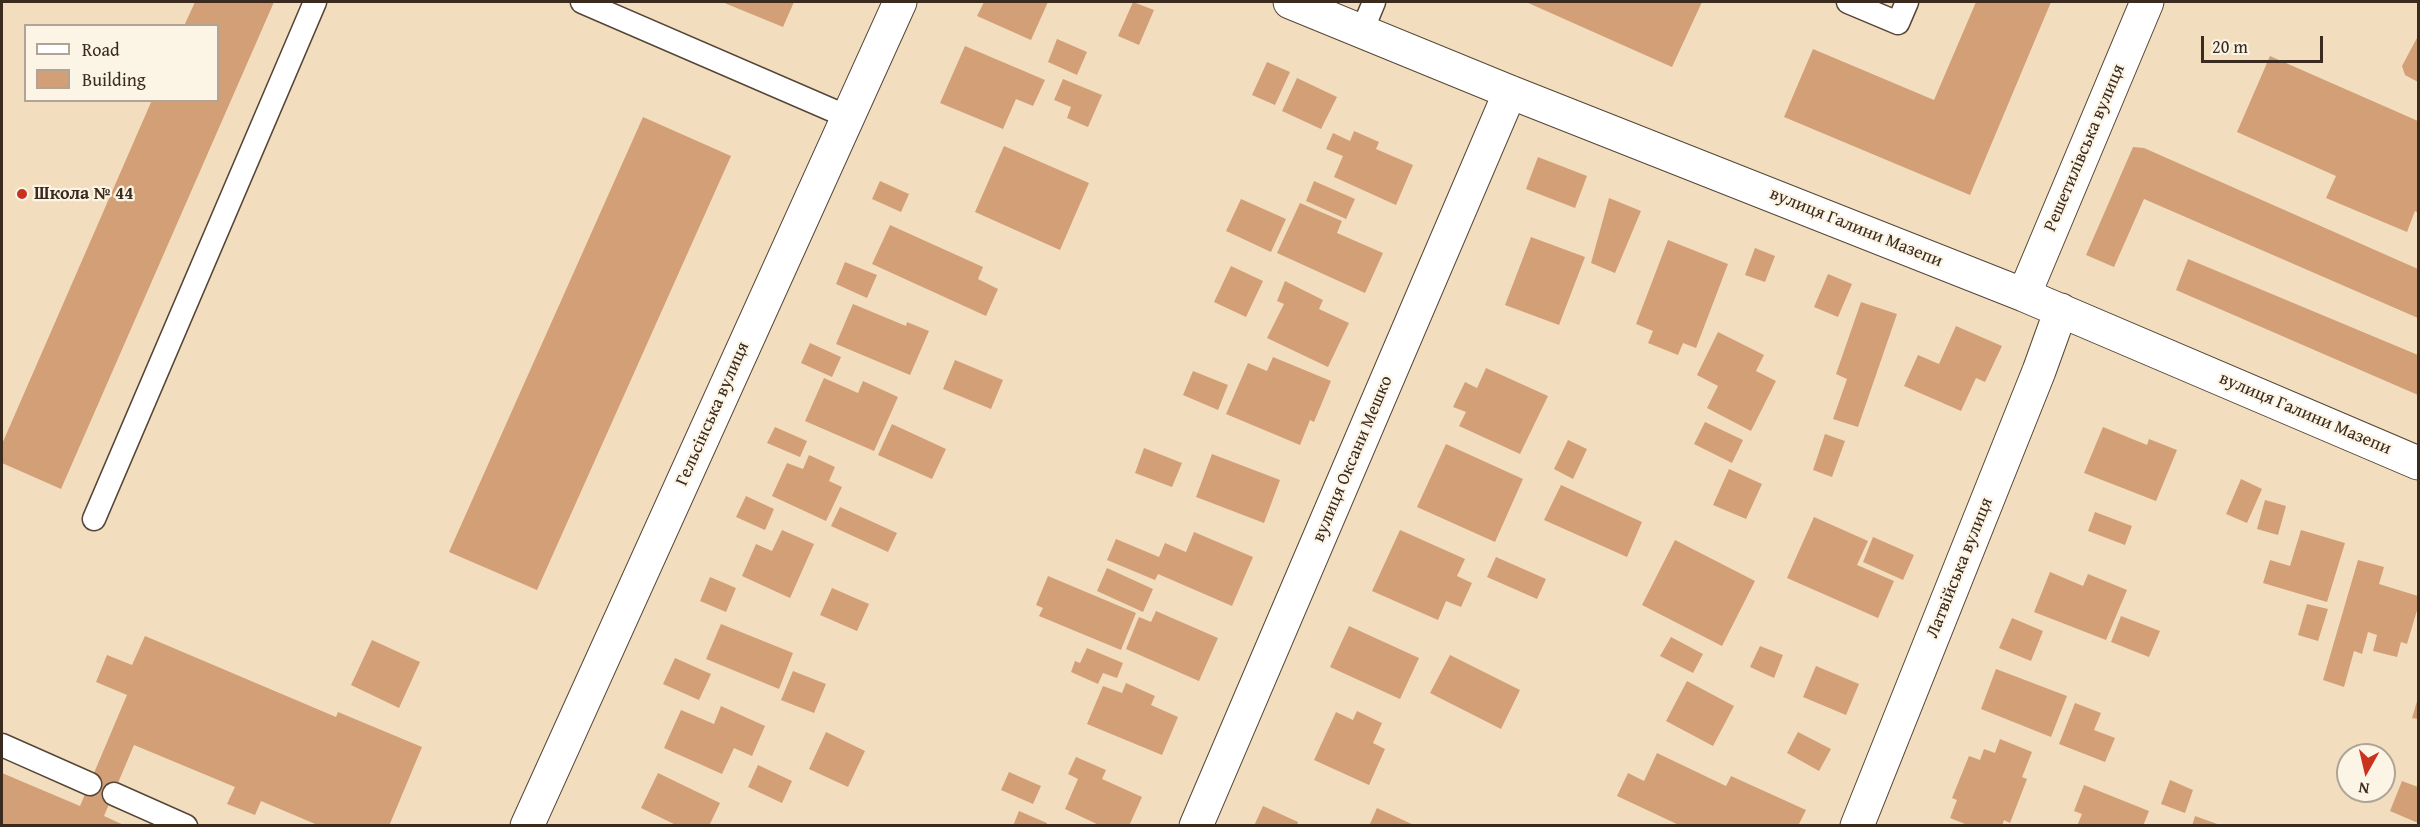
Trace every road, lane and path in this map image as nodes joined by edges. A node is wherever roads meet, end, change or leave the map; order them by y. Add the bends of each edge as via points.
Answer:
1 (315, 2) edge
2 (582, 2) edge
3 (900, 2) edge
4 (1290, 2) edge
5 (1374, 2) edge
6 (1848, 2) edge
7 (1907, 2) edge
8 (2147, 2) edge
9 (1362, 31) junction
10 (1510, 92) junction
11 (848, 117) junction
12 (2025, 295) junction
13 (2061, 310) junction
14 (2418, 463) edge
15 (94, 519) dead end
16 (2, 745) edge
17 (90, 784) dead end
18 (114, 794) dead end
19 (1860, 824) edge
20 (186, 825) edge
21 (527, 825) edge
22 (1197, 825) edge

1 - 15 lane
2 - 11 lane
3 - 11 street, Гельсінська вулиця
4 - 9 street, вулиця Галини Мазепи
5 - 9 lane
6 - 7 lane via 1898,23
8 - 12 street, Решетилівська вулиця
9 - 10 street, вулиця Галини Мазепи
10 - 12 street, вулиця Галини Мазепи
10 - 22 street, вулиця Оксани Мешко
11 - 21 street, Гельсінська вулиця
12 - 13 street, вулиця Галини Мазепи
13 - 14 street, вулиця Галини Мазепи
13 - 19 street, Латвійська вулиця
16 - 17 lane
18 - 20 lane

